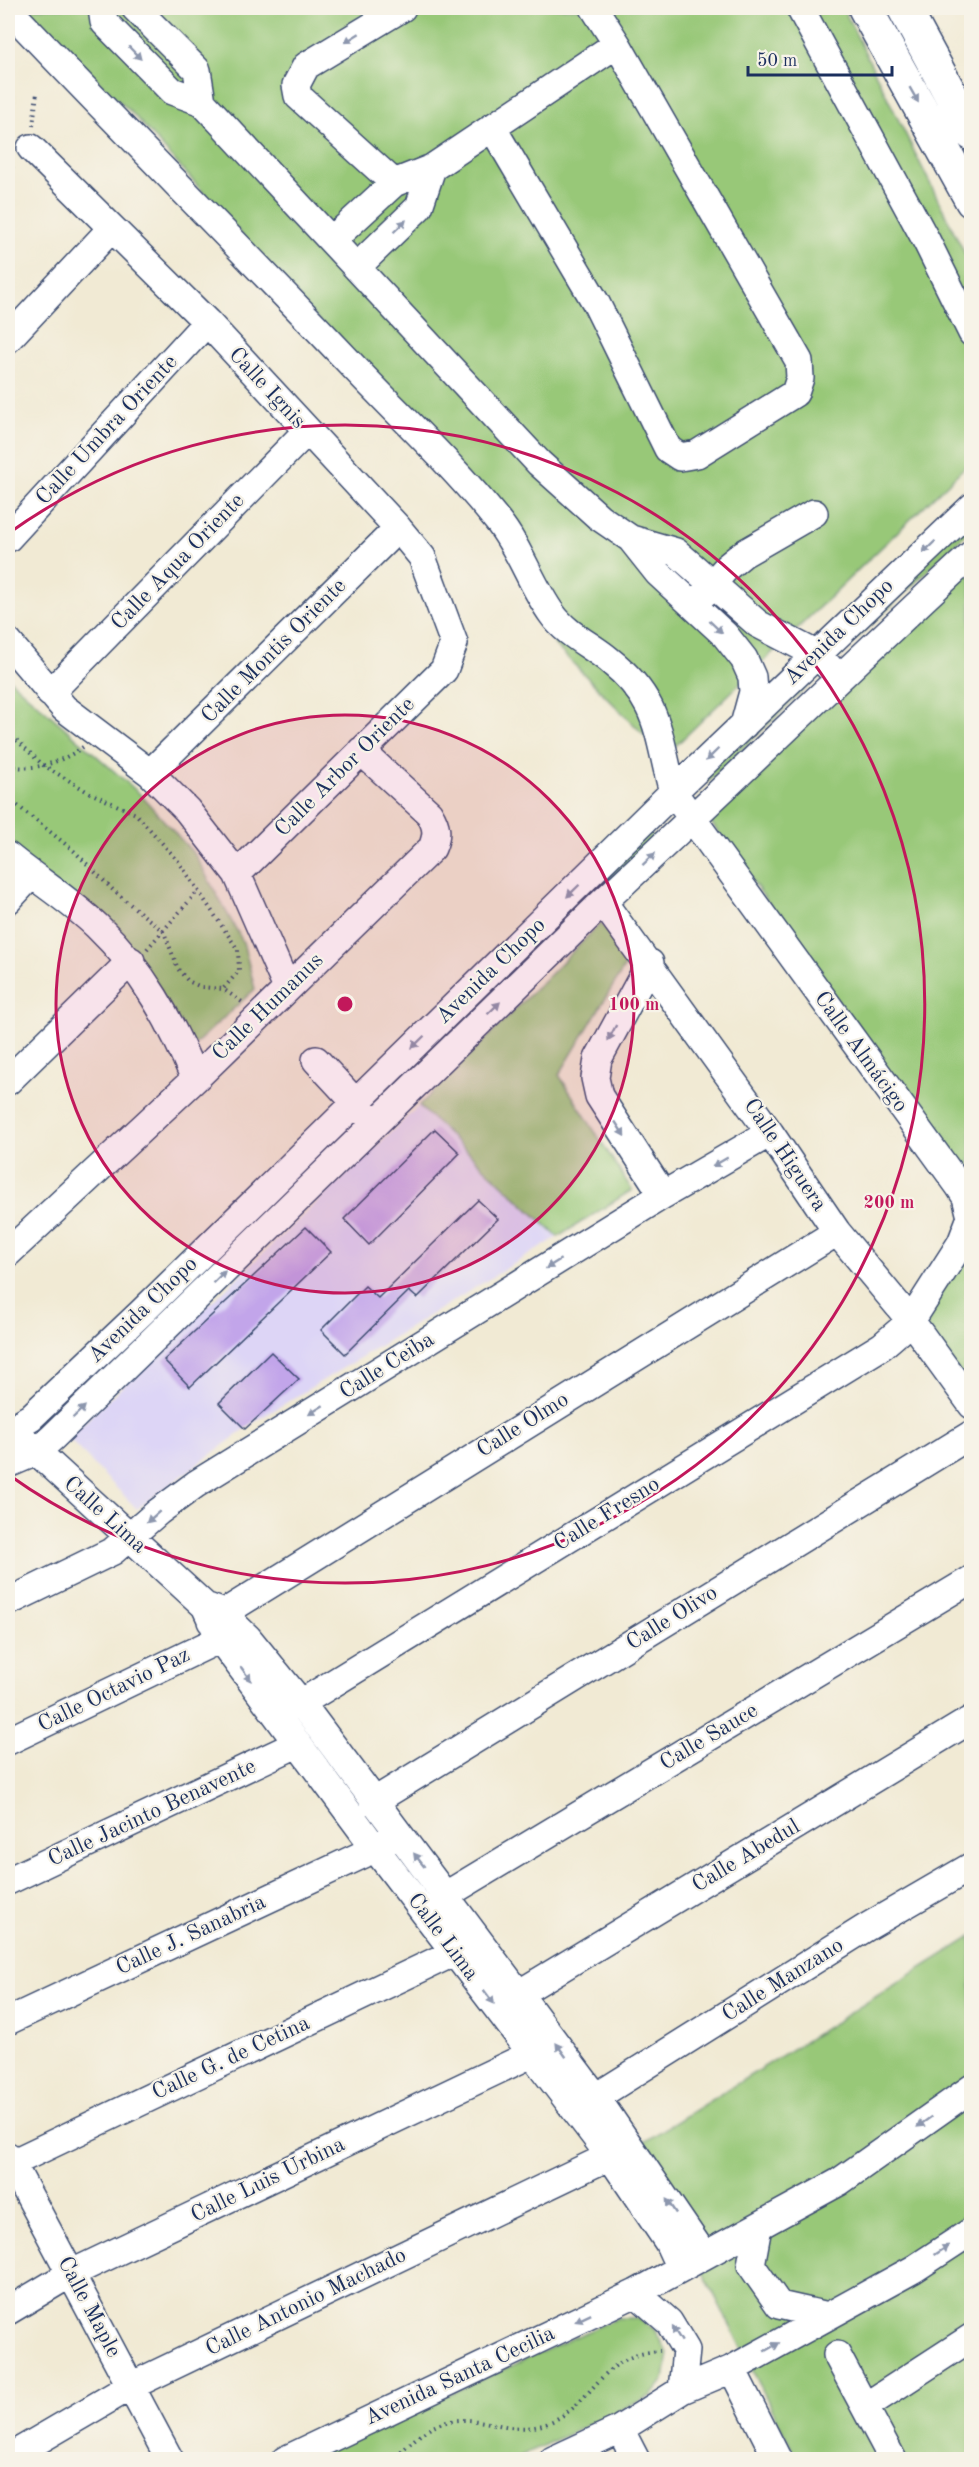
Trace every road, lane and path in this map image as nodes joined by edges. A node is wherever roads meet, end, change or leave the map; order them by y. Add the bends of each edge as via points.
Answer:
1 (102, 8) edge
2 (135, 8) edge
3 (402, 8) edge
4 (594, 8) edge
5 (800, 8) edge
6 (904, 8) edge
7 (8, 9) edge
8 (878, 12) edge
9 (617, 44) junction
10 (202, 102) junction
11 (492, 127) junction
12 (972, 134) edge
13 (30, 148) dead end
14 (432, 168) junction
15 (394, 183) junction
16 (972, 201) edge
17 (111, 229) junction
18 (332, 240) junction
19 (358, 266) junction
20 (207, 322) junction
21 (972, 333) edge
22 (8, 339) edge
23 (307, 431) junction
24 (972, 507) edge
25 (814, 513) dead end
26 (398, 528) junction
27 (8, 538) edge
28 (631, 539) junction
29 (972, 554) edge
30 (712, 584) junction
31 (694, 606) junction
32 (8, 642) edge
33 (816, 654) junction
34 (450, 658) joint
35 (838, 677) junction
36 (50, 693) junction
37 (744, 724) junction
38 (8, 732) edge
39 (98, 734) junction
40 (361, 751) junction
41 (43, 765) junction
42 (8, 766) edge
43 (150, 773) junction
44 (673, 792) junction
45 (8, 798) edge
46 (692, 819) junction
47 (8, 855) edge
48 (237, 874) junction
49 (31, 875) junction
50 (198, 891) junction
51 (8, 900) edge
52 (603, 902) junction
53 (164, 932) junction
54 (131, 961) junction
55 (650, 963) junction
56 (287, 988) junction
57 (223, 989) junction
58 (261, 1014) junction
59 (316, 1060) dead end
60 (195, 1079) junction
61 (8, 1081) edge
62 (356, 1103) junction
63 (376, 1124) junction
64 (770, 1133) junction
65 (663, 1195) junction
66 (837, 1232) junction
67 (8, 1253) edge
68 (911, 1321) junction
69 (972, 1405) edge
70 (9, 1428) edge
71 (972, 1434) edge
72 (36, 1452) junction
73 (8, 1464) edge
74 (130, 1538) junction
75 (972, 1579) edge
76 (8, 1602) edge
77 (214, 1619) junction
78 (301, 1703) junction
79 (972, 1719) edge
80 (8, 1742) edge
81 (297, 1744) junction
82 (374, 1802) junction
83 (398, 1833) junction
84 (375, 1848) junction
85 (972, 1866) edge
86 (8, 1881) edge
87 (446, 1895) junction
88 (455, 1952) junction
89 (520, 1993) junction
90 (8, 2021) edge
91 (530, 2052) junction
92 (972, 2088) edge
93 (596, 2097) junction
94 (620, 2150) junction
95 (9, 2161) edge
96 (758, 2227) junction
97 (972, 2231) edge
98 (692, 2261) junction
99 (70, 2274) junction
100 (636, 2293) junction
101 (8, 2311) edge
102 (828, 2316) junction
103 (972, 2337) edge
104 (686, 2350) junction
105 (837, 2355) dead end
106 (732, 2369) junction
107 (131, 2386) junction
108 (682, 2390) junction
109 (866, 2406) junction
110 (620, 2429) junction
111 (8, 2458) edge
112 (170, 2460) edge
113 (285, 2460) edge
114 (392, 2460) edge
115 (553, 2460) edge
116 (636, 2460) edge
117 (778, 2460) edge
118 (893, 2460) edge

1 -> 10 street via 104,22 172,91
2 - 10 street via 197,70
3 -> 15 street via 306,66 296,86 298,96
4 - 9 street
5 - 21 street
6 - 12 main road
7 - 44 street, Calle Almácigo via 498,521 552,615 631,678 646,698 656,719
8 -> 16 main road
9 - 11 street
9 - 11 street via 799,361 800,378 795,393 697,454 680,456 668,449 596,303
10 - 18 street
11 - 14 street
13 - 17 street, Calle Ignis
14 - 15 street
19 -> 14 street via 419,207
15 - 18 street
17 - 20 street, Calle Ignis
17 - 22 street
18 - 19 street
19 - 28 street via 539,463 592,511
20 - 23 street, Calle Ignis
20 - 27 street, Calle Umbra Oriente
23 - 26 street, Calle Ignis
23 - 36 street, Calle Aqua Oriente
24 -> 33 street, Avenida Chopo
25 - 30 street via 743,554
26 - 34 street, Calle Ignis via 422,557 454,643
26 - 43 street, Calle Montis Oriente
28 - 30 street via 676,552
28 - 31 street via 658,573
29 - 35 street, Avenida Chopo
30 - 31 street
30 - 33 street via 758,624
31 -> 37 street via 725,635 744,659 752,677 753,692
32 - 36 street
33 - 35 street
33 - 37 street, Avenida Chopo
34 - 40 street, Calle Arbor Oriente via 444,670
35 - 46 street, Avenida Chopo
36 - 39 street
37 -> 44 street, Avenida Chopo
38 - 41 path
39 - 41 path via 64,761
39 - 43 street
40 - 48 street, Calle Arbor Oriente
40 - 56 street, Calle Humanus via 429,813 437,836 432,848
41 - 42 path
41 - 50 path via 136,814 179,862
43 - 48 street via 187,810
44 - 46 street, Calle Almácigo
44 -> 62 street, Avenida Chopo
45 - 53 path
52 -> 46 street, Avenida Chopo
46 - 68 street, Calle Almácigo via 966,1197 971,1217 968,1230
47 - 49 street
48 - 56 street
49 - 51 street
49 - 54 street via 97,926
50 - 53 path
50 - 57 path via 238,950 239,971
52 - 55 street, Calle Higuera
63 -> 52 street, Avenida Chopo
53 - 54 path
53 - 57 path via 178,969 188,981
54 - 60 street via 177,1035
54 - 61 street
55 - 64 street, Calle Higuera
55 -> 65 street via 598,1059 595,1077 599,1096
56 - 58 street, Calle Humanus
57 - 58 path
58 - 60 street, Calle Humanus
59 - 62 street
60 - 67 street, Calle Humanus
62 - 63 street
62 - 70 street, Avenida Chopo via 31,1417
72 -> 63 street, Avenida Chopo
64 -> 65 street, Calle Ceiba
64 - 66 street, Calle Higuera
65 -> 74 street, Calle Ceiba via 196,1484
66 - 68 street, Calle Higuera
66 - 77 street, Calle Olmo
68 - 69 street, Calle Higuera
68 - 78 street, Calle Fresno via 882,1346
70 - 72 street, Calle Lima
71 - 82 street, Calle Olivo
72 - 73 street, Avenida Chopo
72 - 74 street, Calle Lima
74 - 76 street, Calle Ceiba via 104,1556
74 - 77 street, Calle Lima
75 - 87 street, Calle Sauce
77 - 78 street, Calle Lima via 248,1638
77 - 80 street, Calle Octavio Paz
77 -> 81 street, Calle Lima
78 - 82 street, Calle Lima
79 - 89 street, Calle Abedul
81 - 84 street, Calle Lima
81 - 86 street, Calle Jacinto Benavente
82 - 83 street, Calle Lima
83 - 84 street, Calle J. Sanabria
87 -> 83 street, Calle Lima
84 - 88 street, Calle Lima
84 - 90 street, Calle J. Sanabria
85 - 93 street, Calle Manzano
87 - 89 street, Calle Lima
88 -> 91 street, Calle Lima
88 - 95 street, Calle G. de Cetina
93 -> 89 street, Calle Lima
91 - 94 street, Calle Lima
91 - 99 street, Calle Luis Urbina
92 -> 96 street, Avenida Santa Cecilia via 839,2182
93 - 94 street, Calle Lima
94 - 98 street, Calle Lima via 668,2242
94 - 107 street, Calle Antonio Machado
95 - 99 street, Calle Maple
96 - 98 street, Avenida Santa Cecilia
96 - 102 street via 751,2265 779,2306
102 -> 97 street via 914,2269
98 - 100 street, Avenida Santa Cecilia
99 - 101 street, Calle Luis Urbina
99 - 107 street, Calle Maple
104 -> 100 street via 669,2322
100 -> 113 street, Avenida Santa Cecilia
106 -> 102 street
103 - 109 street
104 - 108 street
104 - 114 path via 633,2355 599,2379 581,2402 549,2423 509,2429 481,2420 454,2420 432,2427
105 - 109 street
106 - 108 street
106 - 117 street
107 - 111 street, Calle Antonio Machado
107 - 112 street, Calle Maple
108 - 110 street
109 - 118 street
110 - 115 street
110 - 116 street

